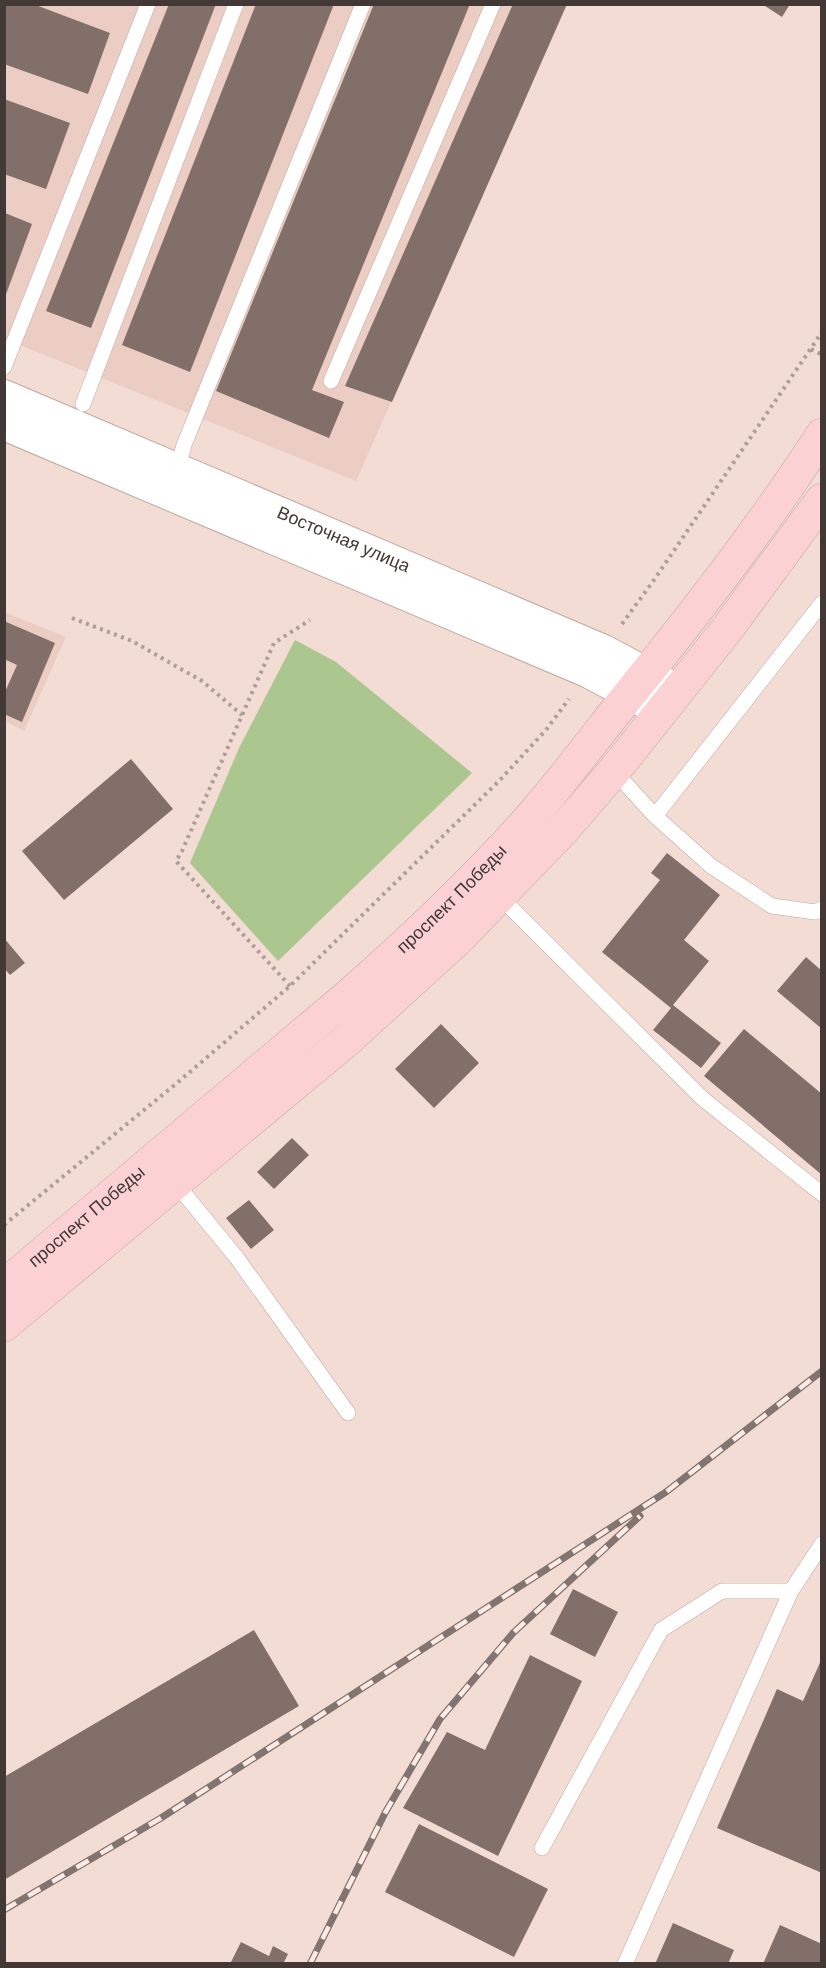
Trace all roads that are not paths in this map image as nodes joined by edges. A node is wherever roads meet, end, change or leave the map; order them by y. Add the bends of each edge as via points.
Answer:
1 (148, 4) edge
2 (236, 4) edge
3 (363, 4) edge
4 (493, 4) edge
5 (4, 367) edge
6 (331, 381) dead end
7 (4, 395) edge
8 (83, 404) dead end
9 (4, 425) edge
10 (822, 435) edge
11 (178, 468) junction
12 (822, 500) edge
13 (822, 603) edge
14 (596, 661) junction
15 (647, 673) junction
16 (670, 700) junction
17 (614, 771) junction
18 (655, 816) junction
19 (488, 885) junction
20 (822, 909) edge
21 (166, 1171) junction
22 (822, 1194) edge
23 (4, 1286) edge
24 (4, 1325) edge
25 (348, 1413) dead end
26 (822, 1544) edge
27 (791, 1591) junction
28 (542, 1848) dead end
29 (625, 1964) edge

1 - 5 lane
2 - 8 lane
3 - 11 lane
4 - 6 lane
7 - 11 street, Восточная улица
9 - 14 street, Восточная улица
10 - 15 main road, проспект Победы via 735,562
11 - 14 street, Восточная улица
12 - 16 main road, проспект Победы
13 - 18 lane
14 - 15 street, Восточная улица
14 - 16 street, Восточная улица
15 - 16 street, Восточная улица
15 - 19 main road, проспект Победы via 537,810
16 - 17 main road, проспект Победы
17 - 18 lane
17 - 19 main road, проспект Победы via 563,830
18 - 20 lane via 711,866 772,906 815,912
19 - 21 main road, проспект Победы via 459,938 399,994
19 - 22 lane via 703,1099
21 - 23 main road, проспект Победы
21 - 24 main road, проспект Победы
21 - 25 lane via 237,1258
26 - 27 lane
27 - 28 lane via 722,1591 661,1630
27 - 29 lane

